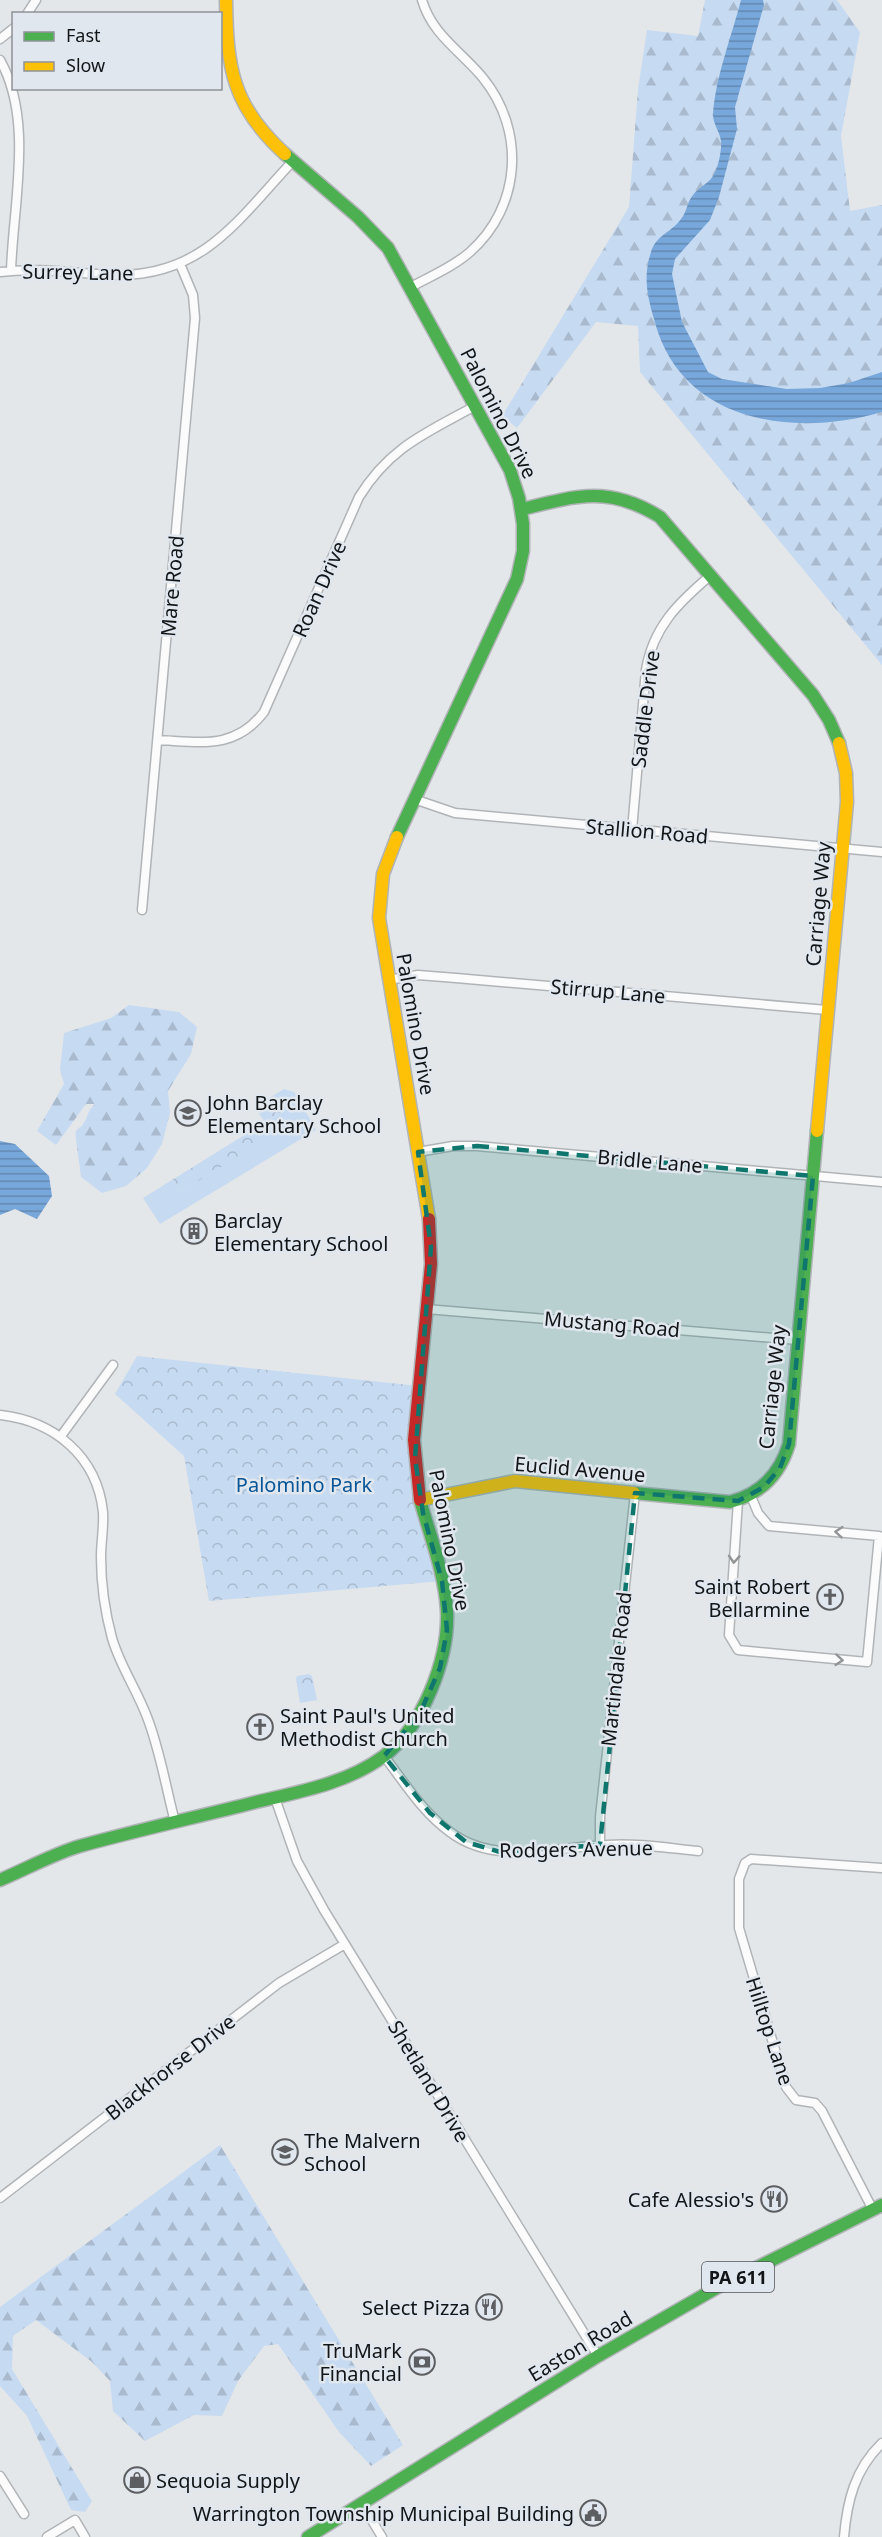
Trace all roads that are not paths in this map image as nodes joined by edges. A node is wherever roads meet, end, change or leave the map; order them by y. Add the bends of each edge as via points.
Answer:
1 (226, 0) edge
2 (422, 0) edge
3 (12, 30) edge
4 (0, 39) edge
5 (0, 60) edge
6 (12, 86) edge
7 (13, 90) edge
8 (293, 161) junction
9 (180, 264) junction
10 (10, 271) junction
11 (0, 273) edge
12 (411, 287) junction
13 (475, 406) junction
14 (523, 509) junction
15 (711, 575) junction
16 (158, 740) junction
17 (414, 799) junction
18 (632, 830) junction
19 (842, 849) junction
20 (882, 852) edge
21 (142, 910) dead end
22 (388, 980) junction
23 (828, 1010) junction
24 (418, 1152) junction
25 (813, 1176) junction
26 (882, 1182) edge
27 (426, 1309) junction
28 (798, 1340) junction
29 (113, 1365) dead end
30 (0, 1415) edge
31 (61, 1436) junction
32 (635, 1493) junction
33 (754, 1493) junction
34 (420, 1500) junction
35 (738, 1501) junction
36 (384, 1756) junction
37 (275, 1798) junction
38 (175, 1822) junction
39 (600, 1845) junction
40 (698, 1851) dead end
41 (882, 1868) edge
42 (0, 1880) edge
43 (345, 1944) junction
44 (0, 2198) edge
45 (878, 2208) edge
46 (598, 2356) junction
47 (882, 2443) edge
48 (0, 2476) edge
49 (362, 2504) junction
50 (24, 2514) dead end
51 (47, 2537) edge
52 (85, 2537) edge
53 (308, 2537) edge
54 (382, 2537) edge
55 (844, 2537) edge

1 - 8 main road, Palomino Drive via 224,48 235,89 257,127
2 - 12 street via 437,31 493,92 509,127 513,160 505,205 490,231 455,263
3 - 4 street
5 - 6 street
7 - 10 street via 20,124
8 - 9 street, Surrey Lane via 228,233
8 - 12 main road, Palomino Drive via 374,231
9 - 10 street, Surrey Lane via 129,275
9 - 16 street, Mare Road via 193,295 195,318
10 - 11 street, Surrey Lane
12 - 13 main road, Palomino Drive
13 - 14 main road, Palomino Drive via 510,470
13 - 16 street, Roan Drive via 404,446 369,480 258,721 221,741
14 - 15 main road, Carriage Way via 586,495 626,498 660,517
14 - 17 main road, Palomino Drive via 525,543 517,579
15 - 18 street, Saddle Drive via 675,608 652,645 646,670
15 - 19 main road, Carriage Way via 813,695 835,731 846,771
16 - 21 street, Mare Road
17 - 18 street, Stallion Road via 455,813
17 - 22 main road, Palomino Drive via 379,888 378,913
18 - 19 street, Stallion Road
19 - 20 street, Stallion Road
19 - 23 main road, Carriage Way
22 - 23 street, Stirrup Lane via 418,975
22 - 24 main road, Palomino Drive
23 - 25 main road, Carriage Way
24 - 25 street, Bridle Lane via 477,1146
24 - 27 main road, Palomino Drive via 431,1233
25 - 26 street, Bridle Lane
25 - 28 main road, Carriage Way
27 - 28 street, Mustang Road
27 - 34 main road, Palomino Drive via 414,1440
28 - 33 main road, Carriage Way via 787,1454 775,1476
29 - 31 street
30 - 31 street via 33,1421
31 - 38 street via 83,1459 97,1485 103,1514 101,1572 110,1629 117,1654 152,1731
32 - 34 main road, Euclid Avenue via 515,1481
32 - 35 main road, Euclid Avenue
32 - 39 street, Martindale Road
33 - 35 main road, Euclid Avenue
35 -> 33 street via 729,1635 738,1650 867,1662 879,1536 769,1526 758,1513
34 - 36 main road, Palomino Drive via 444,1588 445,1649 420,1713
36 - 37 main road, Palomino Drive via 336,1781
36 - 39 street, Rodgers Avenue via 429,1813 466,1842 500,1852
37 - 38 main road, Palomino Drive
37 - 43 street, Shetland Drive via 297,1861
38 - 42 main road, Palomino Drive via 77,1847
39 - 40 street, Rodgers Avenue
41 - 45 street, Hilltop Lane via 751,1859 745,1863 739,1879 739,1928 786,2087 796,2100 815,2103 822,2111
43 - 44 street, Blackhorse Drive via 279,1983
43 - 46 street, Shetland Drive
45 - 46 main road, Easton Road / PA 611 via 718,2287
46 - 49 main road, Easton Road / PA 611
47 - 55 street via 851,2491
48 - 50 street
49 - 53 main road, Easton Road / PA 611
49 - 54 street
51 - 52 street via 75,2520

